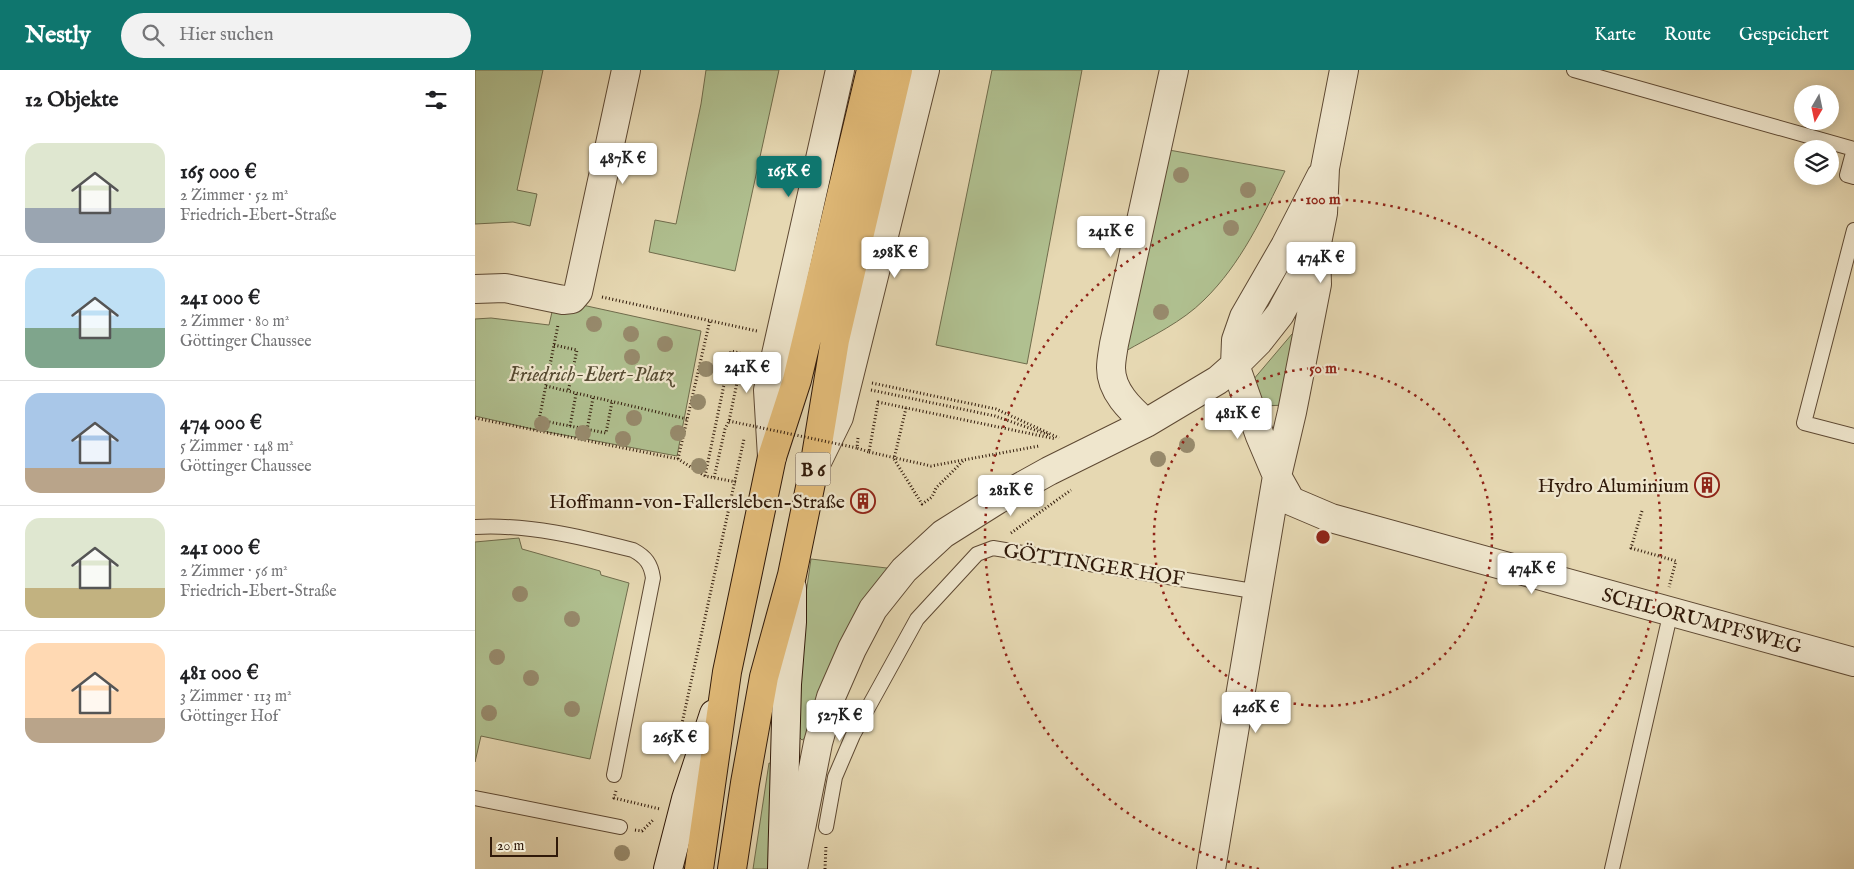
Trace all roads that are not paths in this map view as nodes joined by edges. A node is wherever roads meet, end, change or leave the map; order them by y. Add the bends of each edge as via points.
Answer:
1 (626, 70) edge
2 (840, 70) edge
3 (871, 70) edge
4 (898, 70) edge
5 (925, 70) edge
6 (1174, 70) edge
7 (1344, 70) edge
8 (1580, 71) edge
9 (1854, 149) edge
10 (1325, 168) junction
11 (1854, 177) edge
12 (1854, 230) edge
13 (1316, 248) junction
14 (475, 289) edge
15 (1235, 366) junction
16 (1146, 423) junction
17 (1854, 436) edge
18 (772, 457) junction
19 (814, 468) junction
20 (1277, 476) junction
21 (475, 527) edge
22 (792, 575) junction
23 (1259, 592) junction
24 (1667, 610) junction
25 (1854, 662) edge
26 (727, 672) junction
27 (615, 781) road end
28 (475, 798) edge
29 (620, 827) road end
30 (827, 827) road end
31 (668, 869) edge
32 (699, 869) edge
33 (732, 869) edge
34 (782, 869) edge
35 (793, 869) edge
36 (1211, 869) edge
37 (1612, 869) edge

1 - 14 street via 570,296 505,288
2 - 18 street via 768,390
3 - 18 main road, B 6 via 797,380
4 - 19 main road, B 6 via 835,340
5 - 19 street via 839,417
6 - 16 street via 1111,369 1118,392
7 - 10 street
8 - 9 lane
9 - 11 lane via 1847,175
10 - 13 street via 1323,212
10 - 15 street via 1244,317 1236,340
12 - 17 lane via 1804,423
13 - 15 street via 1280,314
13 - 20 street via 1317,284 1313,308
15 - 16 street via 1218,380
15 - 20 street
16 - 35 street via 1049,471 943,534 904,570 873,609 831,698 818,742
18 - 26 main road, B 6
19 - 22 main road, B 6
20 - 23 street
20 - 24 street, SCHLORUMPFSWEG via 1291,501 1331,518
21 - 27 lane via 500,526 553,532 633,550 643,555 651,566 653,578
22 - 33 main road, B 6 via 764,677
22 - 34 street via 793,622 787,684
23 - 30 lane, GÖTTINGER HOF via 993,548 977,554 917,619 853,735 835,777
23 - 36 street
24 - 25 street, SCHLORUMPFSWEG
24 - 37 lane
26 - 31 street via 686,799
26 - 32 main road, B 6
28 - 29 lane

